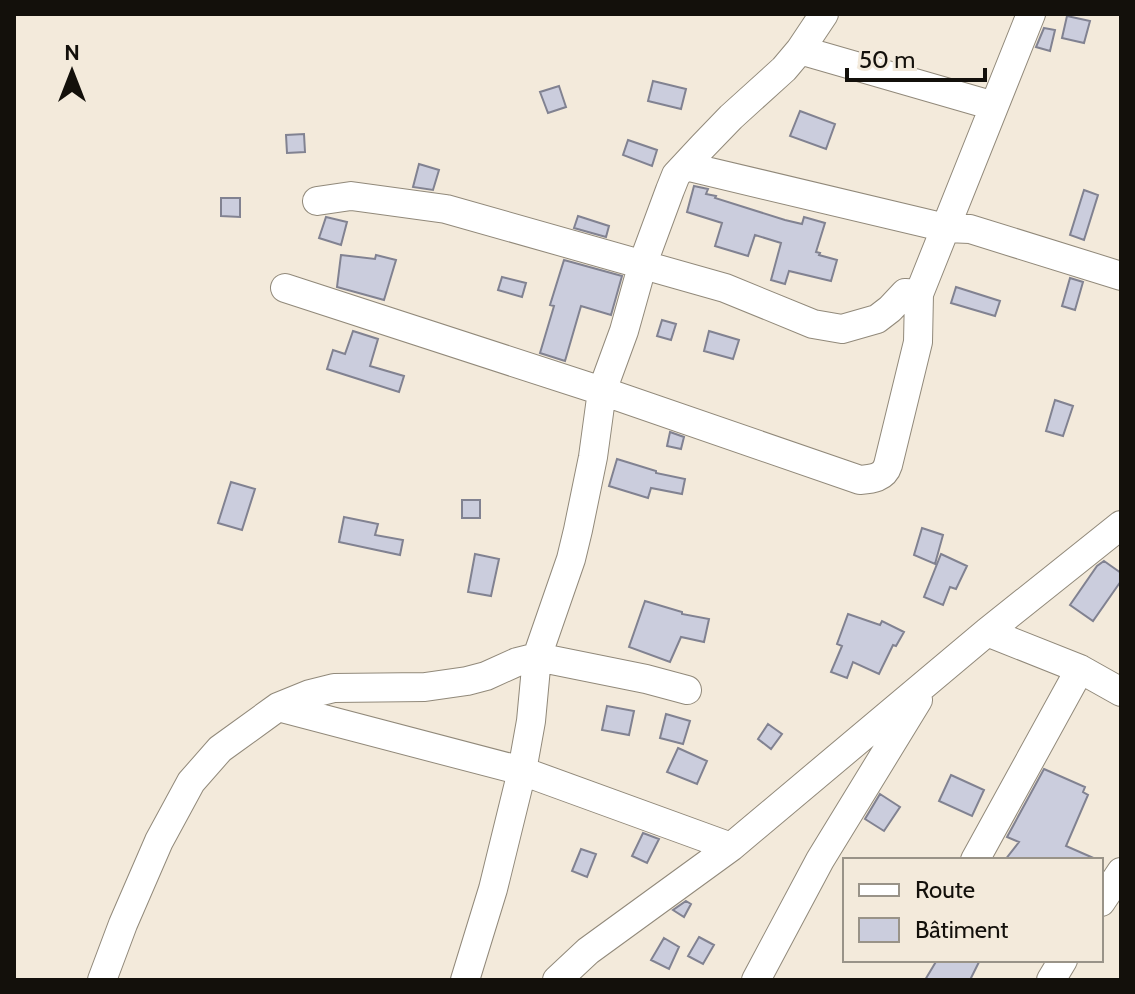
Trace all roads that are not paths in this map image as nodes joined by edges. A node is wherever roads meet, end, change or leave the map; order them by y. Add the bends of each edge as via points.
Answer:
1 (824, 14) edge
2 (1031, 14) edge
3 (800, 50) junction
4 (994, 106) junction
5 (685, 166) junction
6 (317, 201) dead end
7 (946, 228) junction
8 (643, 263) junction
9 (1121, 276) edge
10 (285, 288) dead end
11 (919, 294) junction
12 (602, 391) junction
13 (1121, 525) edge
14 (987, 632) junction
15 (537, 657) junction
16 (1080, 669) junction
17 (931, 679) junction
18 (687, 690) dead end
19 (1121, 692) edge
20 (278, 707) junction
21 (522, 771) junction
22 (731, 847) junction
23 (976, 858) edge
24 (1121, 872) edge
25 (1103, 899) edge
26 (1062, 962) edge
27 (102, 980) edge
28 (465, 980) edge
29 (557, 980) edge
30 (756, 980) edge
31 (1051, 980) edge

1 - 3 street
2 - 4 street
3 - 4 street
3 - 5 street
4 - 7 street
5 - 7 street
5 - 8 street via 676,175
6 - 8 street via 351,196 446,209
7 - 9 street via 970,229
7 - 11 street
8 - 11 street via 725,288 813,324 842,329 877,319 905,293
8 - 12 street
10 - 12 street
11 - 12 street via 918,342 882,475 860,480
12 - 15 street via 571,559
13 - 14 street
14 - 16 street
14 - 17 street
15 - 18 street
15 - 20 street via 467,681 334,688
15 - 21 street
16 - 19 street
16 - 23 street
17 - 22 street
17 - 30 street via 820,860
20 - 21 street
20 - 27 street via 220,749 191,782 159,841
21 - 22 street
21 - 28 street
22 - 29 street via 588,951
24 - 25 street
26 - 31 street

